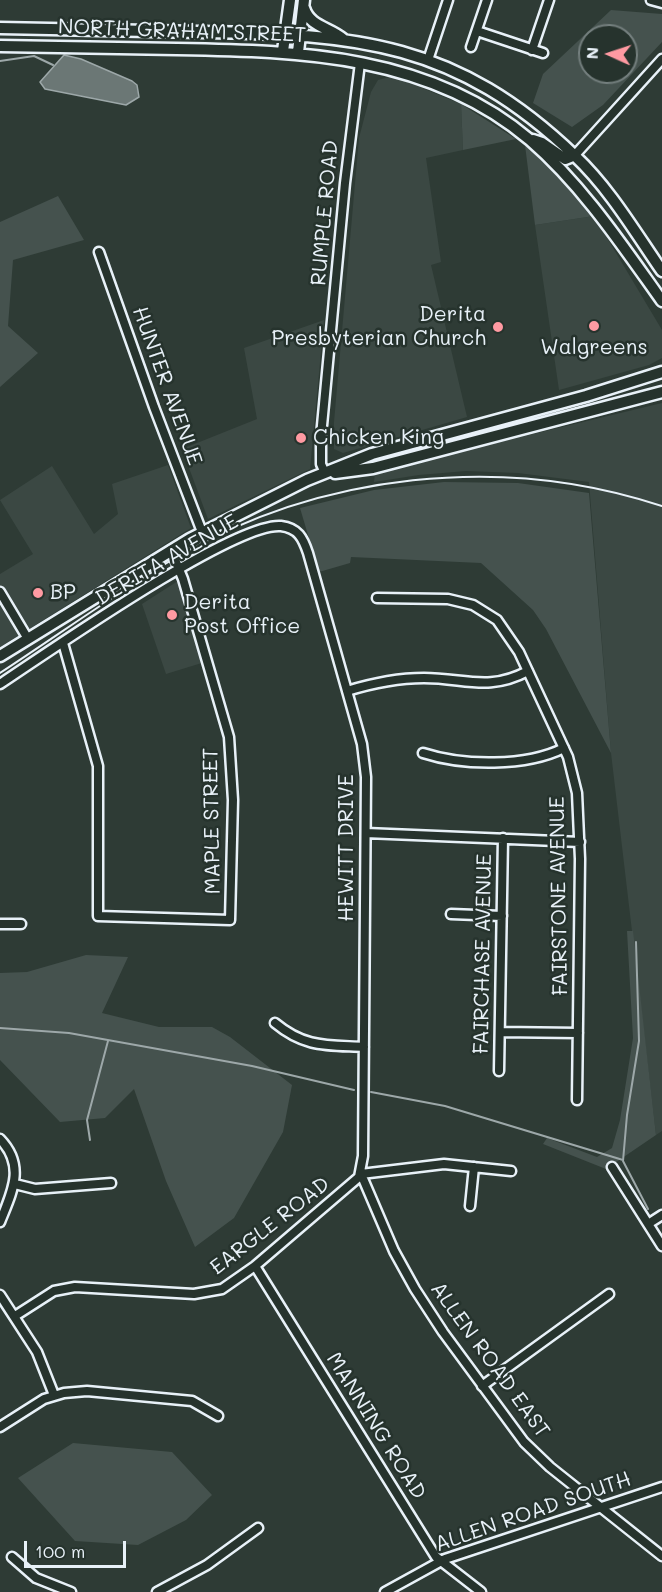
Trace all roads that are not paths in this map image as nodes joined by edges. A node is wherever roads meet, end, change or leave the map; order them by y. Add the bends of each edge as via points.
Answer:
1 (290, 0) edge
2 (448, 0) edge
3 (487, 0) edge
4 (549, 0) edge
5 (651, 0) edge
6 (662, 3) edge
7 (304, 4) edge
8 (0, 28) edge
9 (477, 31) junction
10 (285, 34) junction
11 (300, 35) junction
12 (344, 39) junction
13 (0, 46) edge
14 (471, 47) dead end
15 (532, 50) junction
16 (283, 51) junction
17 (298, 52) junction
18 (543, 53) dead end
19 (662, 58) edge
20 (428, 60) junction
21 (360, 63) junction
22 (529, 139) junction
23 (575, 155) junction
24 (99, 252) dead end
25 (662, 271) edge
26 (662, 301) edge
27 (662, 372) edge
28 (662, 392) edge
29 (501, 419) junction
30 (463, 444) junction
31 (326, 473) junction
32 (202, 532) junction
33 (297, 532) joint
34 (171, 550) junction
35 (180, 569) junction
36 (0, 592) edge
37 (377, 598) dead end
38 (28, 639) junction
39 (63, 643) junction
40 (0, 656) edge
41 (528, 671) junction
42 (0, 684) edge
43 (347, 691) junction
44 (564, 748) junction
45 (423, 753) dead end
46 (366, 834) junction
47 (503, 838) junction
48 (580, 842) junction
49 (452, 914) dead end
50 (502, 916) junction
51 (0, 924) edge
52 (21, 924) dead end
53 (275, 1023) dead end
54 (501, 1032) junction
55 (578, 1033) junction
56 (364, 1047) junction
57 (499, 1071) dead end
58 (577, 1100) dead end
59 (0, 1139) edge
60 (474, 1167) junction
61 (612, 1167) dead end
62 (511, 1171) dead end
63 (361, 1174) junction
64 (15, 1184) junction
65 (111, 1184) dead end
66 (470, 1206) dead end
67 (661, 1217) edge
68 (0, 1222) edge
69 (648, 1224) junction
70 (662, 1246) edge
71 (255, 1266) junction
72 (609, 1294) dead end
73 (0, 1295) edge
74 (15, 1316) junction
75 (482, 1386) junction
76 (54, 1395) junction
77 (218, 1416) dead end
78 (0, 1427) edge
79 (662, 1487) edge
80 (600, 1507) junction
81 (258, 1528) dead end
82 (662, 1556) edge
83 (12, 1557) dead end
84 (441, 1561) junction
85 (71, 1592) edge
86 (160, 1592) edge
87 (386, 1592) edge
88 (481, 1592) edge

1 - 10 main road
2 - 20 street
3 - 9 street
4 - 15 street
5 - 6 street
7 - 11 main road
7 - 12 main road via 312,22 334,30
8 - 10 main road, NORTH GRAHAM STREET
9 - 14 street
9 - 15 street
10 - 11 main road, NORTH GRAHAM STREET
10 - 16 main road
11 - 12 main road, NORTH GRAHAM STREET
11 - 17 main road
12 - 20 main road, NORTH GRAHAM STREET via 381,45
13 - 16 main road, NORTH GRAHAM STREET
15 - 18 street
16 - 17 main road, NORTH GRAHAM STREET
17 - 21 main road, NORTH GRAHAM STREET
19 - 23 street
20 - 23 main road, NORTH GRAHAM STREET via 503,97
21 - 22 main road, NORTH GRAHAM STREET via 444,88 491,112
21 - 31 street, RUMPLE ROAD via 321,436 321,464
22 - 23 main road via 565,159
22 - 26 main road, NORTH GRAHAM STREET via 607,223
23 - 25 main road, NORTH GRAHAM STREET via 615,202
24 - 32 street, HUNTER AVENUE
27 - 29 main road
28 - 30 main road
29 - 30 main road via 465,434
29 - 31 main road via 372,454
30 - 31 main road via 373,468
31 - 32 main road
32 - 34 main road
33 - 35 street, DERITA AVENUE via 280,526 264,528
33 - 43 street, HEWITT DRIVE via 308,553
34 - 35 street, MAPLE STREET
34 - 38 main road
35 - 39 street, DERITA AVENUE
35 - 39 street, MAPLE STREET via 229,737 233,800 230,920 98,916 98,766
36 - 38 street
37 - 41 street, FAIRSTONE AVENUE via 435,598 473,605 504,628
38 - 40 main road
39 - 42 street, DERITA AVENUE
41 - 43 street via 491,683 422,678 384,681
41 - 44 street, FAIRSTONE AVENUE
43 - 46 street, HEWITT DRIVE via 365,758
44 - 45 street via 538,759 517,761 442,759
44 - 48 street, FAIRSTONE AVENUE via 575,781
46 - 47 street
46 - 56 street, HEWITT DRIVE
47 - 48 street
47 - 50 street, FAIRCHASE AVENUE
48 - 55 street, FAIRSTONE AVENUE
49 - 50 street
50 - 54 street, FAIRCHASE AVENUE
51 - 52 street
53 - 56 street via 305,1042
54 - 55 street
54 - 57 street, FAIRCHASE AVENUE
55 - 58 street, FAIRSTONE AVENUE
56 - 63 street, HEWITT DRIVE
59 - 64 street via 13,1158
60 - 62 street, EARGLE ROAD
60 - 63 street, EARGLE ROAD via 444,1164
60 - 66 street
61 - 69 street
63 - 71 street, EARGLE ROAD
63 - 75 street, ALLEN ROAD EAST via 407,1274
64 - 65 street via 35,1189
64 - 68 street
67 - 69 street
69 - 70 street
71 - 74 street, EARGLE ROAD via 230,1285 208,1293 75,1287 54,1292
71 - 84 street, MANNING ROAD
72 - 75 street
73 - 74 street
74 - 76 street via 44,1365
75 - 80 street, ALLEN ROAD EAST via 534,1453
76 - 77 street via 87,1391 179,1399 200,1403
76 - 78 street
79 - 80 street, ALLEN ROAD SOUTH
80 - 82 street, ALLEN ROAD EAST
80 - 84 street, ALLEN ROAD SOUTH
81 - 86 street via 207,1565
83 - 85 street via 43,1582
84 - 87 street, ALLEN ROAD SOUTH
84 - 88 street, MANNING ROAD

